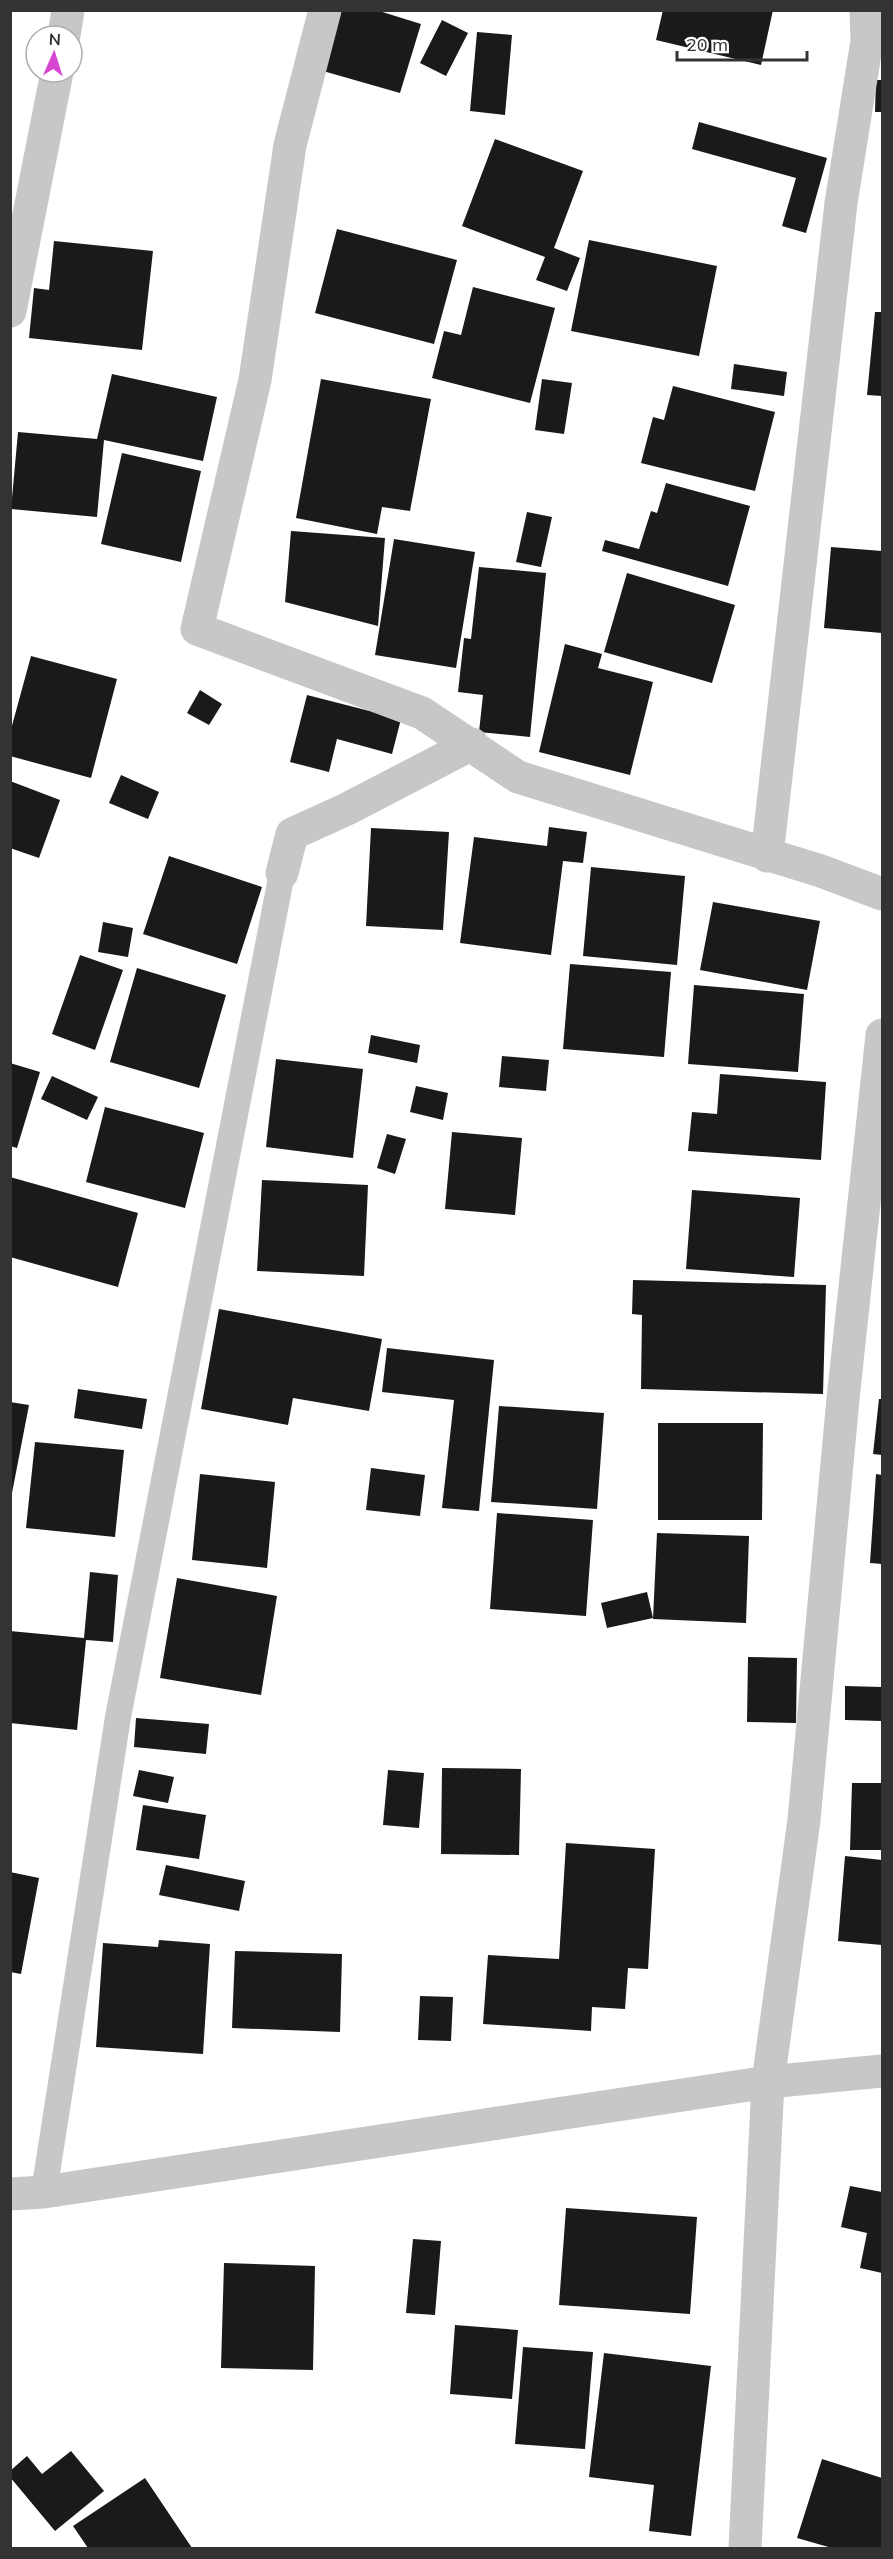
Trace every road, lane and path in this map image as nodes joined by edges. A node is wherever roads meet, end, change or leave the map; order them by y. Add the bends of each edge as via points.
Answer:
1 (325, 10) edge
2 (866, 10) edge
3 (55, 84) edge
4 (10, 311) edge
5 (472, 744) junction
6 (767, 856) junction
7 (282, 873) joint
8 (882, 894) edge
9 (882, 1035) edge
10 (882, 2071) edge
11 (768, 2082) junction
12 (44, 2192) junction
13 (10, 2194) edge
14 (745, 2548) edge

1 - 5 street via 290,145 255,380 197,629 422,713
2 - 6 street via 867,41 841,203
3 - 4 street
5 - 6 street via 518,777
5 - 7 street via 292,834
6 - 8 street
7 - 12 lane via 118,1717
9 - 11 street via 804,1820
10 - 11 street
11 - 12 street
11 - 14 street
12 - 13 street

